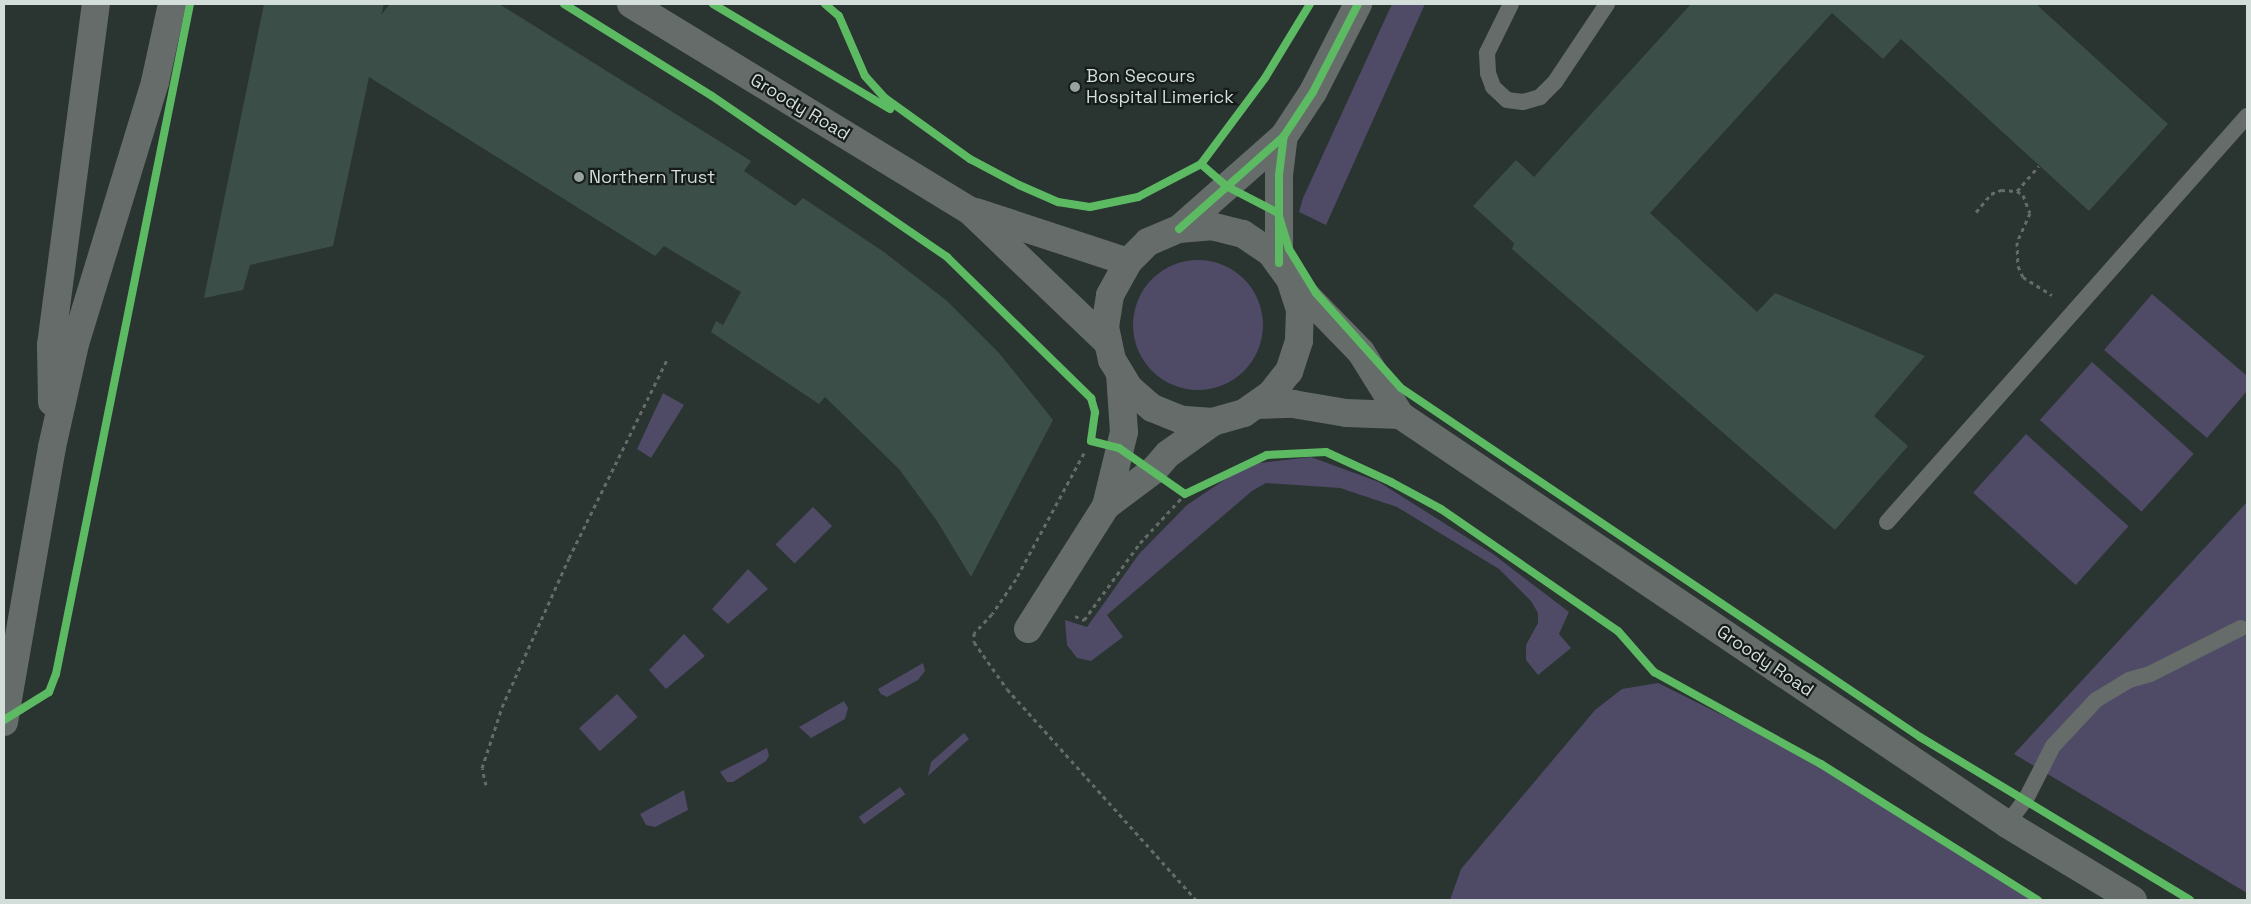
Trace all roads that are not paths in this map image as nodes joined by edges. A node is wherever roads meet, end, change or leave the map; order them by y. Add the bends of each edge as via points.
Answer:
1 (96, 4) edge
2 (172, 4) edge
3 (631, 4) edge
4 (1358, 4) edge
5 (1511, 4) edge
6 (1607, 4) edge
7 (2247, 116) edge
8 (1284, 136) junction
9 (969, 210) junction
10 (1179, 229) junction
11 (1128, 262) junction
12 (1284, 271) junction
13 (1108, 343) junction
14 (1120, 374) junction
15 (1256, 405) junction
16 (1400, 415) junction
17 (1214, 422) junction
18 (52, 448) junction
19 (1106, 506) junction
20 (1887, 522) dead end
21 (2241, 628) dead end
22 (1028, 629) dead end
23 (4, 722) edge
24 (2007, 824) junction
25 (2133, 900) edge

1 - 18 street via 51,345
2 - 18 street via 155,82 76,344
3 - 9 street, Groody Road
4 - 8 street via 1313,92
5 - 6 lane via 1487,53 1488,73 1493,87 1507,100 1523,102 1540,98 1555,82
7 - 20 lane
8 - 10 street
8 - 12 street via 1278,203
9 - 11 street
9 - 13 street
10 - 11 street via 1148,242
10 - 12 street via 1211,226 1243,234 1271,253
11 - 13 street via 1110,294 1105,327
12 - 15 street via 1300,310 1299,341 1289,371 1271,394
12 - 16 street via 1361,352
13 - 14 street
14 - 17 street via 1129,388 1152,408 1182,420
14 - 19 street via 1124,432
15 - 16 street via 1293,404 1346,413
15 - 17 street via 1244,413
16 - 24 street, Groody Road
17 - 19 street via 1168,454 1161,476
18 - 23 street
19 - 22 street
21 - 24 lane via 2150,674 2129,680 2096,700 2054,746 2026,799
24 - 25 street, Groody Road

